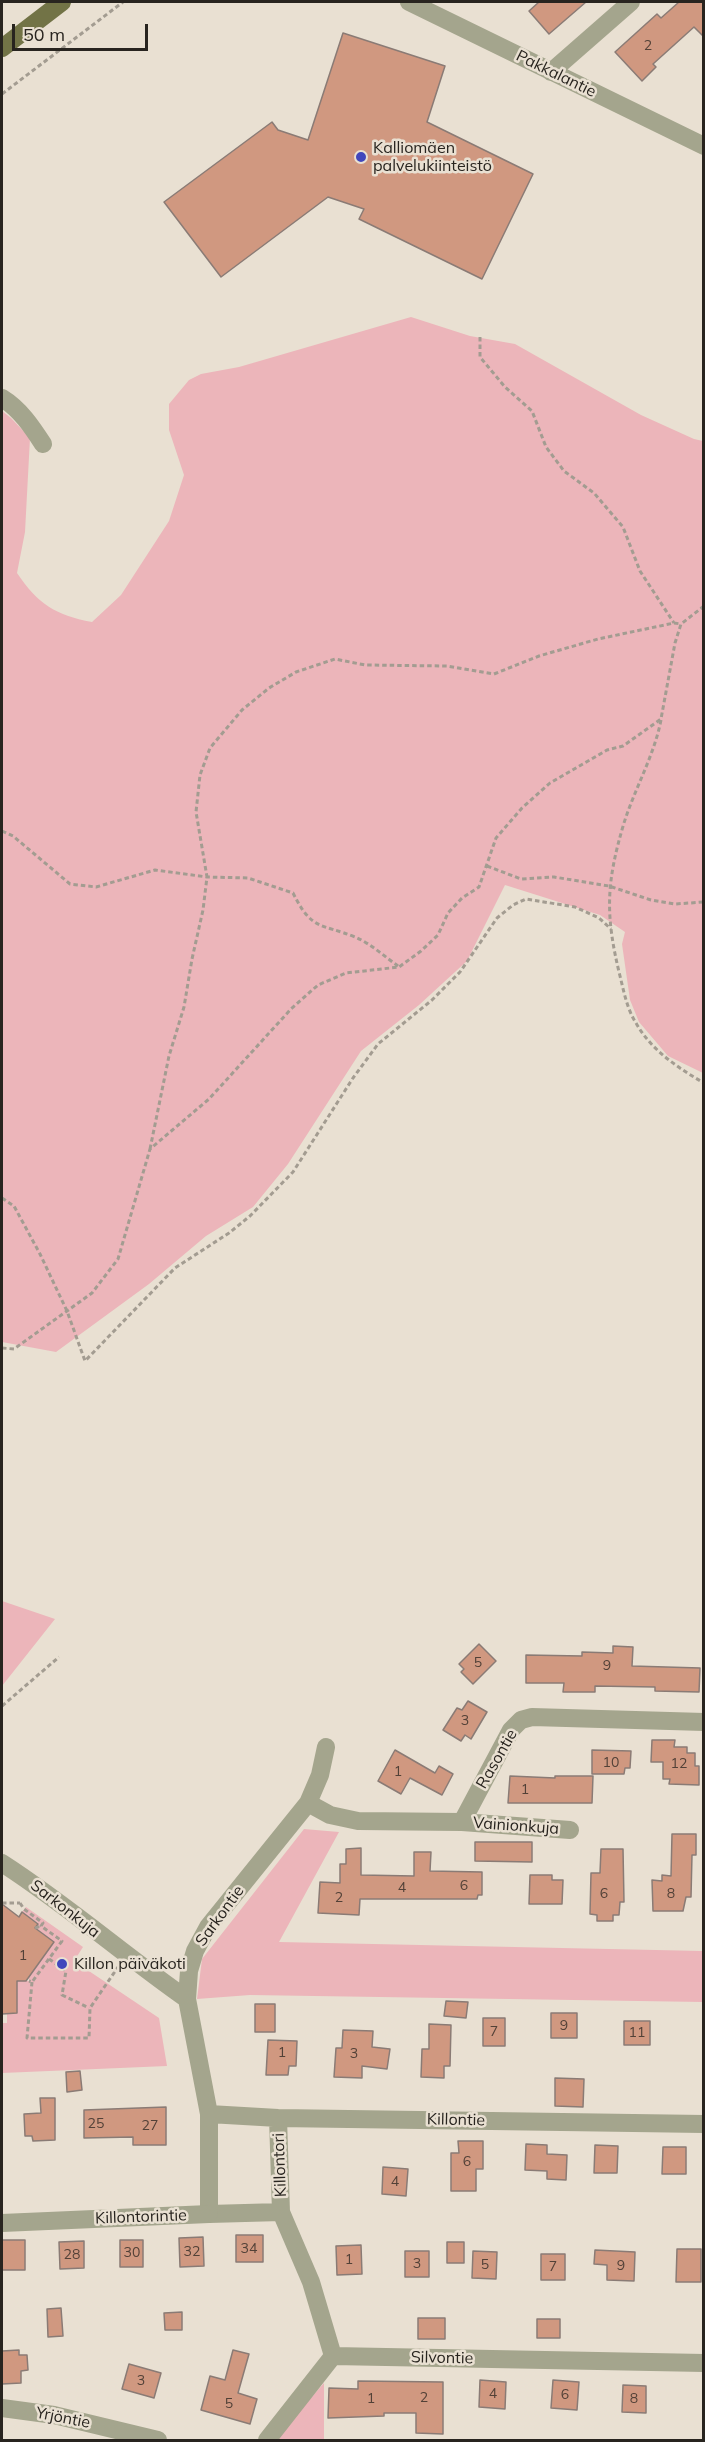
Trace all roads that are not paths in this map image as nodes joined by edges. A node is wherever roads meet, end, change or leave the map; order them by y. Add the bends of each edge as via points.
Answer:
1 (62, 2) edge
2 (409, 2) edge
3 (631, 2) edge
4 (2, 48) edge
5 (551, 72) junction
6 (704, 146) edge
7 (2, 398) edge
8 (43, 444) dead end
9 (704, 1722) edge
10 (326, 1747) dead end
11 (308, 1803) junction
12 (462, 1822) junction
13 (570, 1830) dead end
14 (2, 1863) edge
15 (186, 1999) junction
16 (209, 2114) junction
17 (278, 2118) junction
18 (704, 2124) edge
19 (281, 2212) junction
20 (209, 2214) junction
21 (2, 2223) edge
22 (333, 2356) junction
23 (704, 2363) edge
24 (2, 2408) edge
25 (158, 2440) edge
26 (267, 2440) edge

1 - 4 main road
2 - 5 street, Pakkalantie
3 - 5 street
5 - 6 street, Pakkalantie
7 - 8 street via 19,412
9 - 12 street, Rasontie via 532,1717 521,1720 511,1730
10 - 11 street, Sarkontie
11 - 12 street via 330,1815 358,1821
11 - 15 street, Sarkontie via 208,1927 195,1951
12 - 13 street, Vainionkuja
14 - 15 street, Sarkonkuja
15 - 16 street, Sarkontie
16 - 17 street, Killontie
16 - 20 street, Sarkontie
17 - 18 street, Killontie
17 - 19 street, Killontori
19 - 20 street, Killontorintie
19 - 22 street via 311,2282
20 - 21 street, Killontorintie
22 - 23 street, Silvontie
22 - 26 street
24 - 25 street, Yrjöntie via 54,2415

